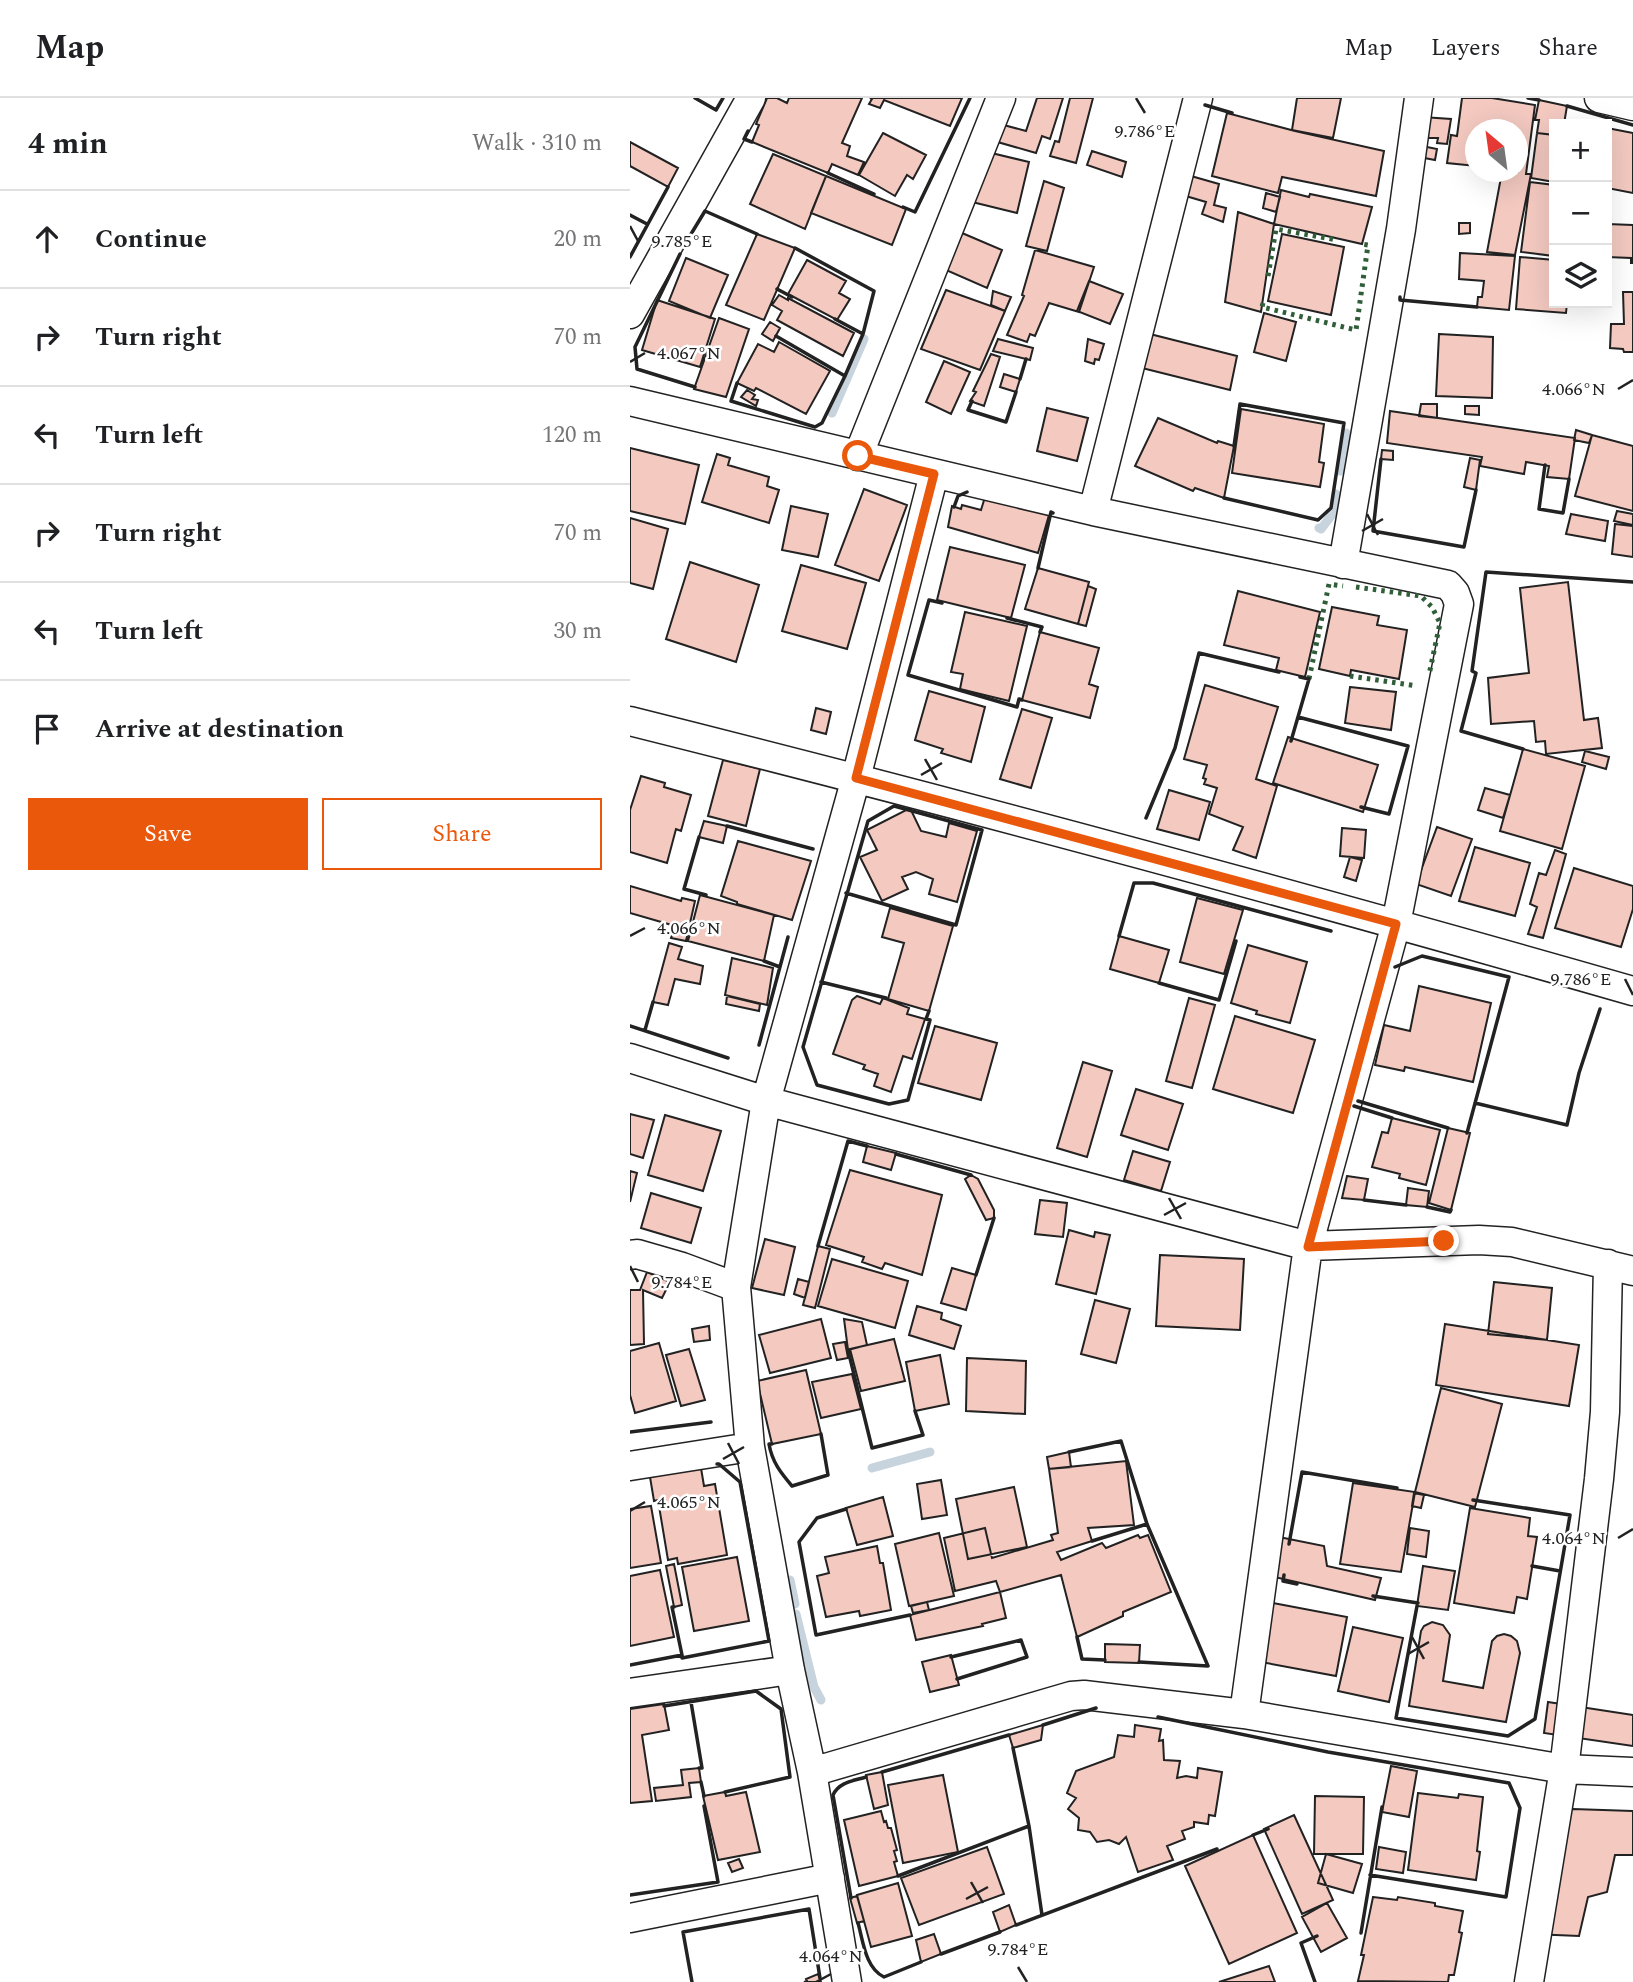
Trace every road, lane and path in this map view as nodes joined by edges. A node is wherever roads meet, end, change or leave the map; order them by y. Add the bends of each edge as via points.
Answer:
1 (751, 98) edge
2 (1001, 98) edge
3 (1198, 98) edge
4 (1419, 98) edge
5 (1599, 98) edge
6 (1633, 106) edge
7 (630, 314) edge
8 (630, 401) edge
9 (858, 456) junction
10 (934, 474) junction
11 (1093, 511) junction
12 (1343, 564) junction
13 (630, 721) edge
14 (856, 778) junction
15 (1396, 924) junction
16 (1633, 991) edge
17 (630, 1058) edge
18 (766, 1101) junction
19 (1308, 1247) junction
20 (630, 1255) edge
21 (1620, 1267) edge
22 (736, 1287) junction
23 (750, 1447) junction
24 (630, 1466) edge
25 (790, 1670) junction
26 (630, 1693) edge
27 (1244, 1714) junction
28 (1564, 1769) junction
29 (812, 1772) junction
30 (1633, 1772) edge
31 (830, 1878) junction
32 (630, 1918) edge
33 (847, 1982) edge
34 (1529, 1982) edge

1 - 7 street
2 - 9 street
3 - 11 street
4 - 12 street
5 - 6 street
8 - 9 street
9 - 10 street
10 - 11 street
10 - 14 street
11 - 12 street
12 - 15 street via 1448,585 1459,604
13 - 14 street
14 - 15 street
14 - 18 street
15 - 16 street
15 - 19 street
17 - 18 street
18 - 19 street
18 - 22 street
19 - 21 street via 1512,1242
19 - 27 street
20 - 22 street via 682,1267
21 - 28 street via 1600,1479
22 - 23 street
23 - 24 street
23 - 25 street
25 - 26 street
25 - 29 street
27 - 28 street
27 - 29 street via 1071,1696
28 - 30 street
28 - 34 street
29 - 31 street
31 - 32 street
31 - 33 street

